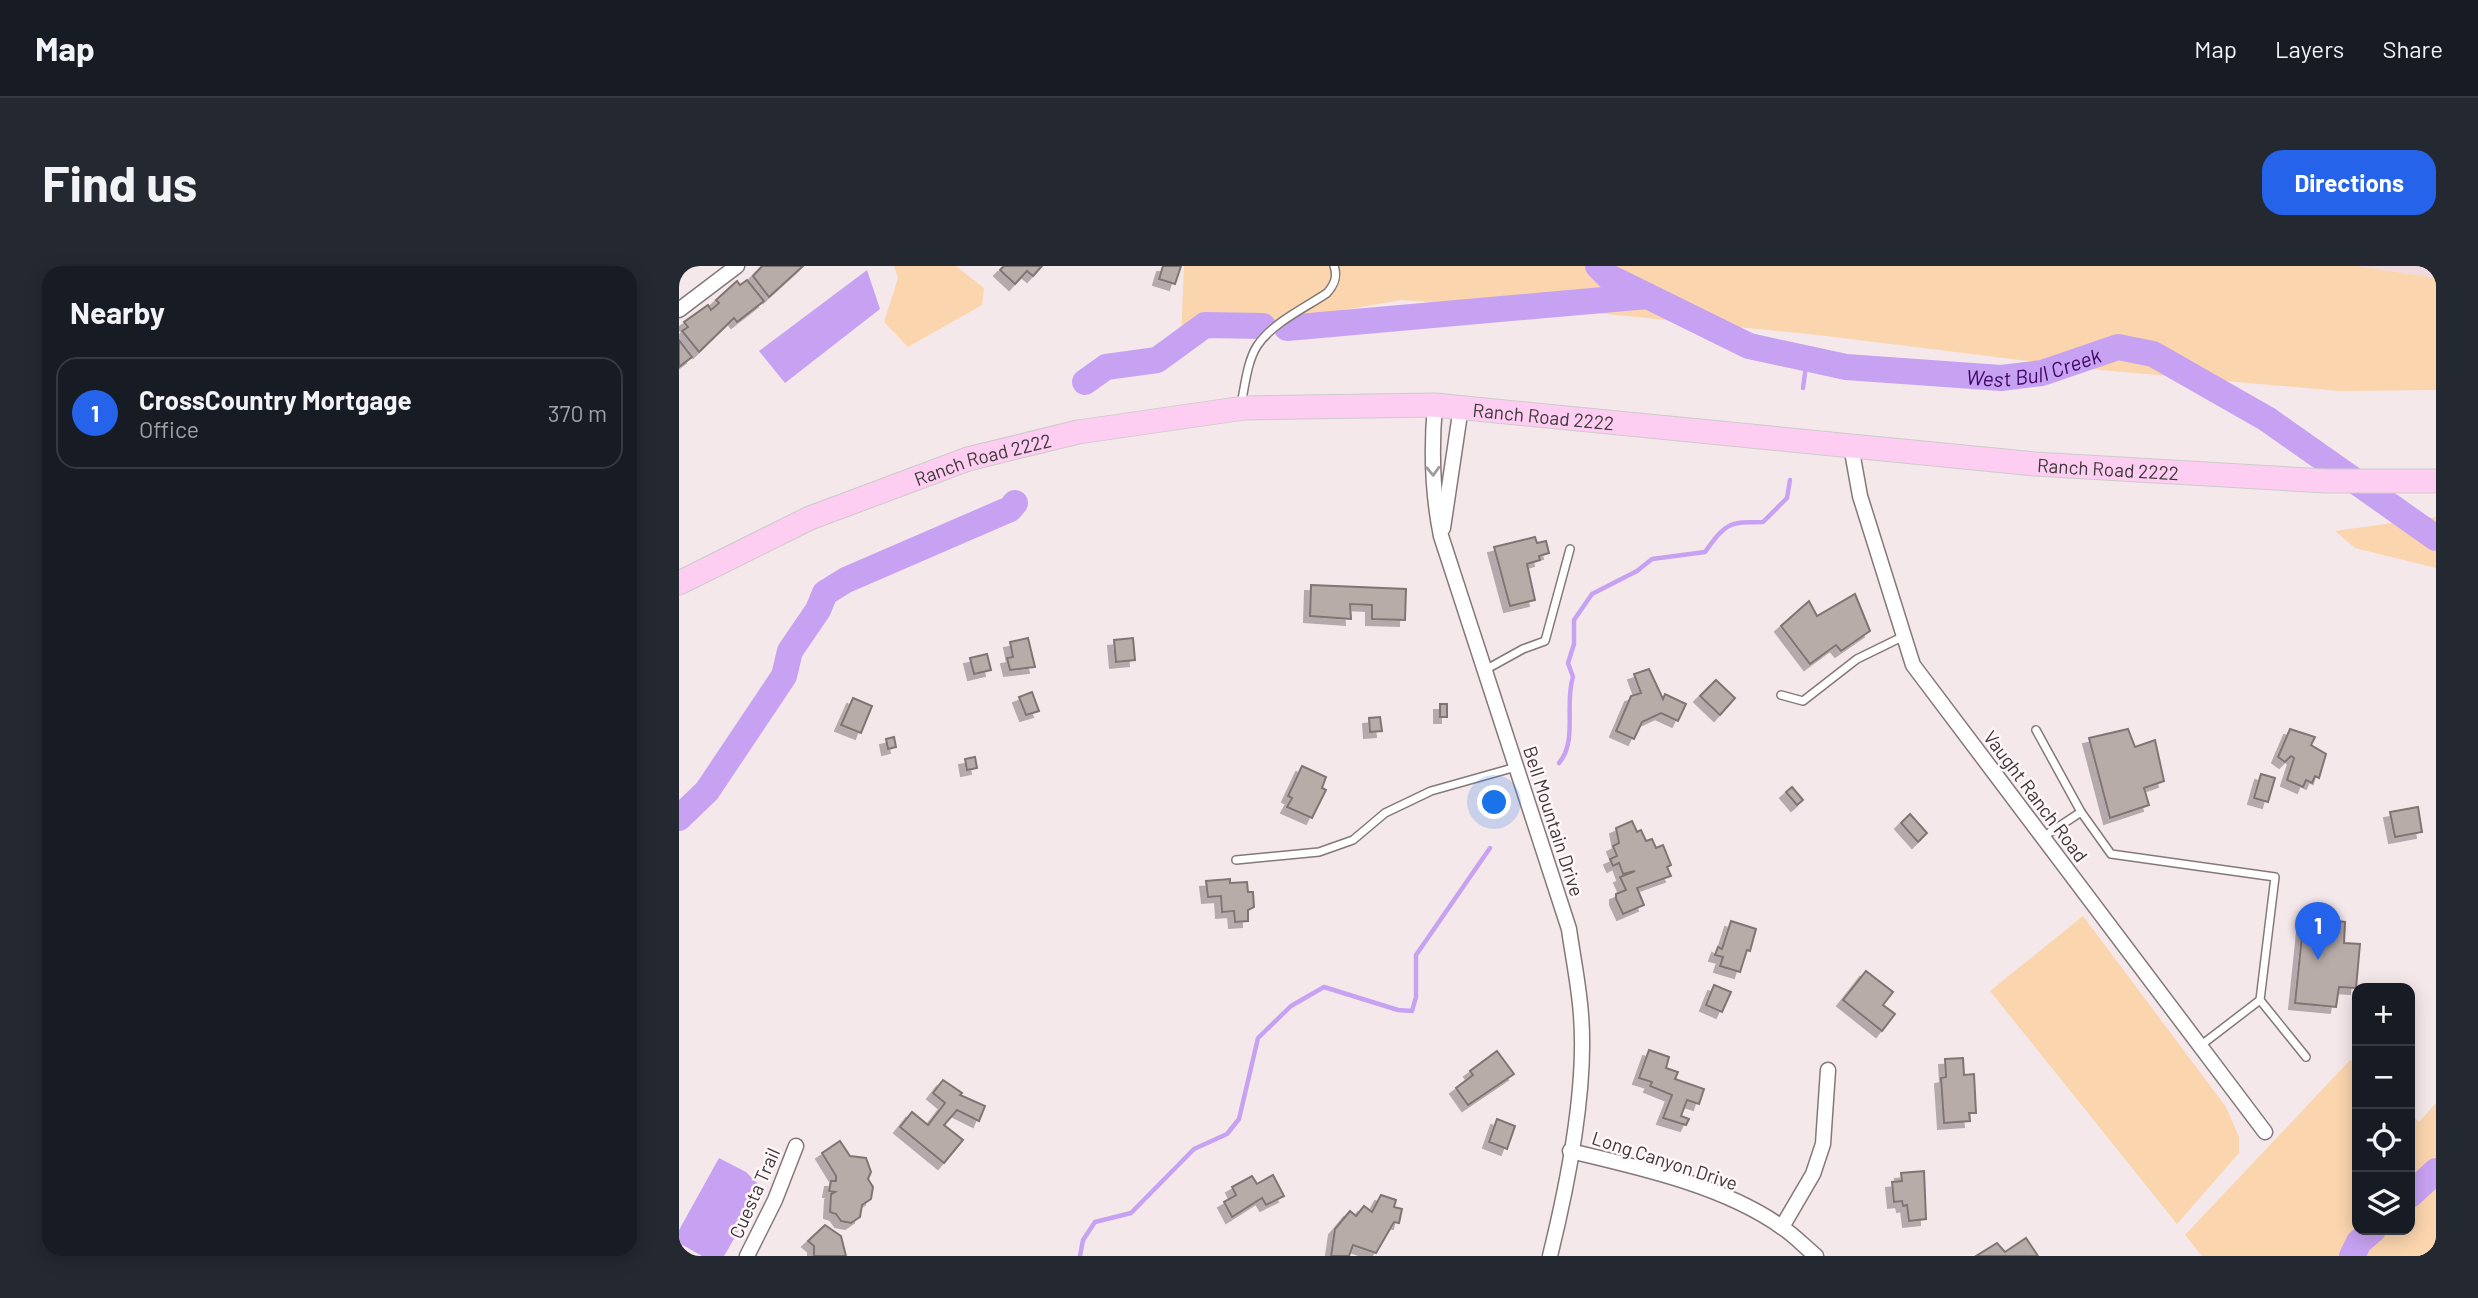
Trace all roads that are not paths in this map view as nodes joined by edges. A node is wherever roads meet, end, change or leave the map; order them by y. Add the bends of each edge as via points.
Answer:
1 (737, 266) edge
2 (1334, 266) edge
3 (679, 310) edge
4 (1435, 405) junction
5 (1461, 407) junction
6 (1240, 408) junction
7 (1851, 446) junction
8 (2436, 481) edge
9 (1441, 536) junction
10 (1570, 549) dead end
11 (679, 583) edge
12 (1904, 636) junction
13 (1485, 671) junction
14 (1780, 695) dead end
15 (2036, 730) dead end
16 (1516, 767) junction
17 (2081, 812) junction
18 (2043, 837) junction
19 (1235, 860) dead end
20 (2260, 1000) junction
21 (2200, 1046) junction
22 (2306, 1057) dead end
23 (1828, 1070) dead end
24 (2265, 1132) dead end
25 (796, 1146) dead end
26 (1570, 1151) junction
27 (1782, 1227) junction
28 (747, 1256) edge
29 (1550, 1256) edge
30 (1816, 1256) edge

1 - 3 street
2 - 6 lane via 1333,286 1327,293 1258,344
4 - 5 main road, Ranch Road 2222
4 - 6 main road, Ranch Road 2222
4 -> 9 street, Bell Mountain Drive via 1433,498
5 - 7 main road, Ranch Road 2222
5 - 9 street
6 - 11 main road, Ranch Road 2222 via 1078,432 968,459 810,518
7 - 8 main road, Ranch Road 2222 via 2035,464 2326,481
7 - 12 street, Vaught Ranch Road via 1860,496
9 - 13 street, Bell Mountain Drive
10 - 13 lane via 1545,641
12 - 14 lane via 1857,659 1803,701
12 - 18 street, Vaught Ranch Road via 1913,665
13 - 16 street, Bell Mountain Drive
15 - 17 lane
16 - 19 lane via 1431,791 1385,813 1353,839 1319,852
16 - 26 street, Bell Mountain Drive via 1569,929 1578,982 1581,1059
17 - 18 lane
17 - 20 lane via 2111,854 2275,877
18 - 21 street, Vaught Ranch Road
20 - 21 lane
20 - 22 lane
21 - 24 street, Vaught Ranch Road
23 - 27 street via 1823,1144
25 - 28 street, Cuesta Trail
26 - 27 street, Long Canyon Drive via 1691,1185
26 - 29 street, Bell Mountain Drive
27 - 30 street, Long Canyon Drive

